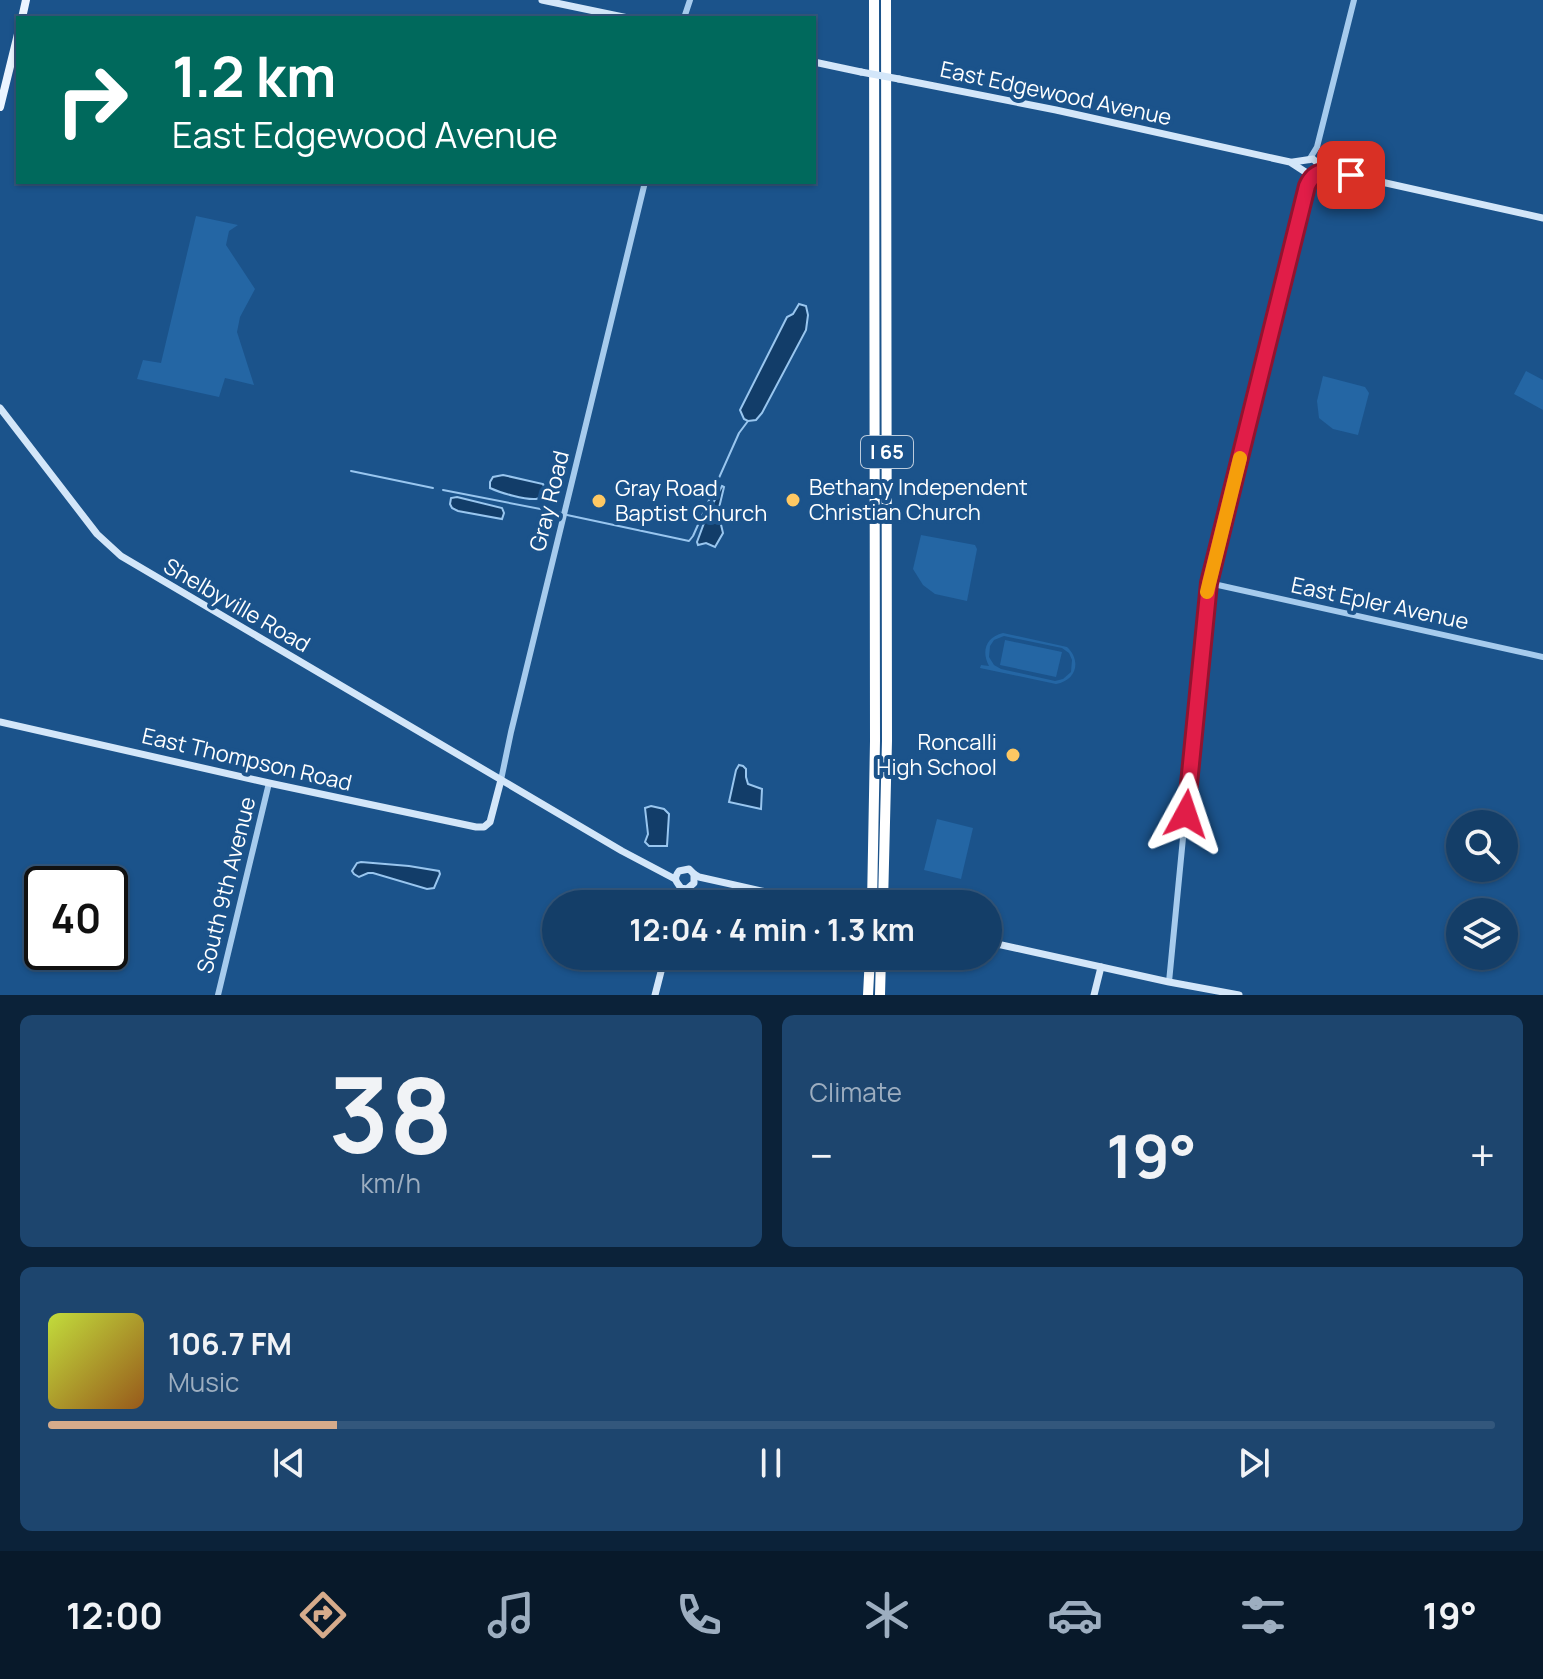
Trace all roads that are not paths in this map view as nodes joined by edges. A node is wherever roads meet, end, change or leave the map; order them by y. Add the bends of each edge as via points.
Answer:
1 (542, 0) edge
2 (690, 0) edge
3 (874, 0) edge
4 (886, 0) edge
5 (1354, 0) edge
6 (618, 16) edge
7 (686, 16) edge
8 (16, 42) edge
9 (816, 62) edge
10 (0, 107) edge
11 (1312, 167) junction
12 (645, 184) edge
13 (1543, 218) edge
14 (0, 408) edge
15 (1209, 583) junction
16 (1543, 657) edge
17 (0, 722) edge
18 (501, 780) junction
19 (269, 783) junction
20 (486, 827) joint
21 (676, 876) junction
22 (693, 881) junction
23 (680, 888) joint
24 (689, 890) edge
25 (759, 890) edge
26 (872, 890) edge
27 (883, 890) edge
28 (1002, 945) edge
29 (1101, 967) junction
30 (661, 970) edge
31 (869, 970) edge
32 (881, 970) edge
33 (1169, 982) junction
34 (218, 995) edge
35 (655, 995) edge
36 (868, 995) edge
37 (880, 995) edge
38 (1094, 995) edge
39 (1239, 995) edge

1 - 6 main road
2 - 7 street
3 - 26 highway, I 65
4 - 27 highway, I 65
5 - 11 street
8 - 10 main road
9 - 11 main road, East Edgewood Avenue, bridge
11 - 13 main road, East Edgewood Avenue
11 - 15 street
12 - 18 street, Gray Road
14 - 18 main road, Shelbyville Road via 116,553
15 - 16 street, East Epler Avenue
15 - 33 street
17 - 19 main road, East Thompson Road
18 - 20 main road, Gray Road
18 - 21 main road via 652,868
19 - 20 main road, East Thompson Road
19 - 34 street, South 9th Avenue
21 - 22 main road via 685,869
21 - 23 main road
22 - 23 main road
22 - 24 main road
22 - 25 main road
28 - 29 main road
29 - 33 main road
29 - 38 main road
30 - 35 main road
31 - 36 highway
32 - 37 highway
33 - 39 main road

